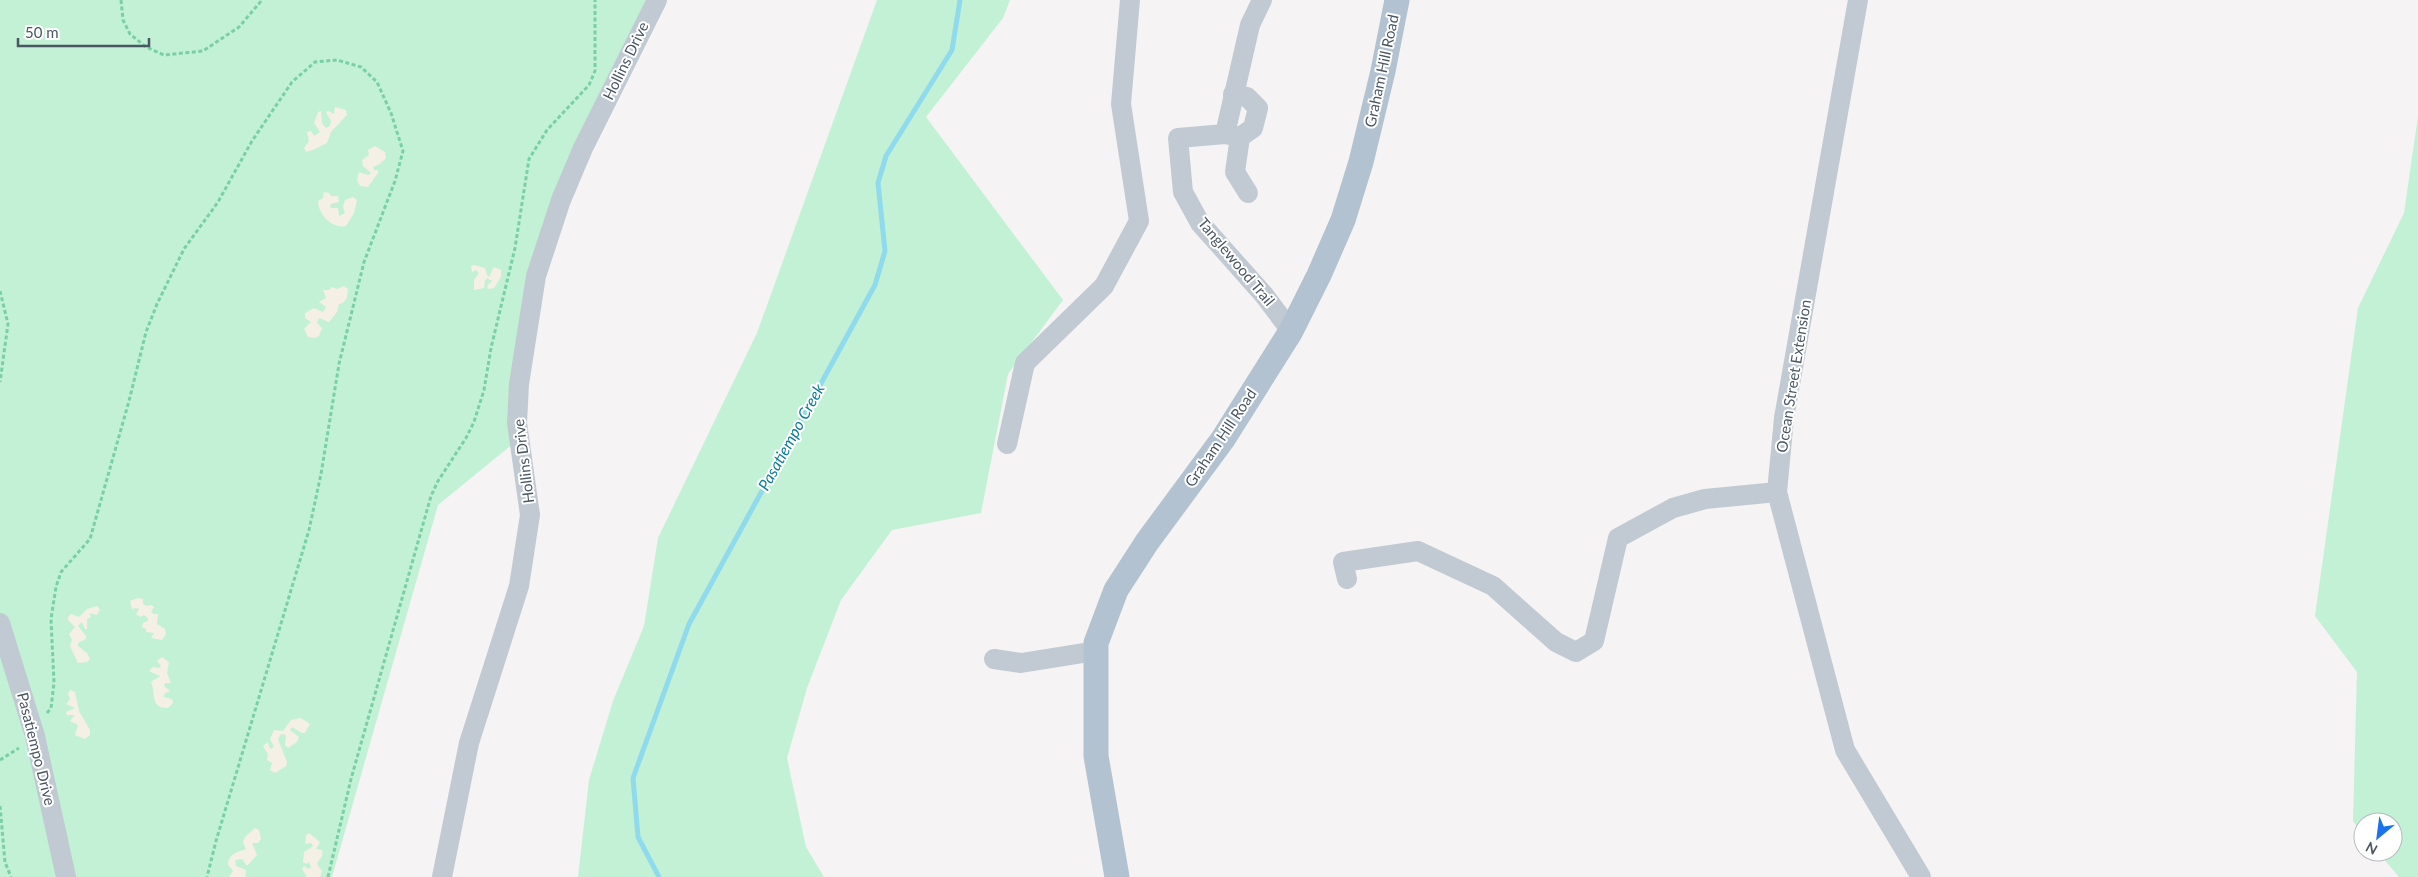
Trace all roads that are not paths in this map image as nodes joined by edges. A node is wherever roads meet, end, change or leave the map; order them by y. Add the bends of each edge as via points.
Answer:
1 (657, 0) edge
2 (1130, 0) edge
3 (1262, 0) edge
4 (1397, 0) edge
5 (1858, 0) edge
6 (1233, 94) junction
7 (1232, 136) junction
8 (1248, 193) dead end
9 (1292, 331) junction
10 (1007, 444) dead end
11 (1778, 492) junction
12 (1347, 579) dead end
13 (0, 623) edge
14 (1096, 651) junction
15 (994, 659) dead end
16 (66, 877) edge
17 (442, 877) edge
18 (1117, 877) edge
19 (1921, 877) edge

1 - 17 street, Hollins Drive via 583,148 561,200 536,276 519,384 517,422 530,515 519,586 469,743
2 - 10 street via 1120,104 1139,221 1104,286 1025,363
3 - 6 street via 1250,25
4 - 9 main road, Graham Hill Road via 1361,162 1342,220
5 - 11 street, Ocean Street Extension via 1784,418
6 - 7 street
6 - 7 street via 1247,96 1258,108 1253,128
7 - 8 street via 1235,172
7 - 9 street, Tanglewood Trail via 1178,138 1182,192 1200,223
9 - 14 main road, Graham Hill Road via 1223,439 1116,590
11 - 12 street via 1705,499 1681,506 1618,538 1594,640 1576,652 1556,642 1492,586 1418,551 1344,562
11 - 19 street, Ocean Street Extension via 1845,750
13 - 16 street, Pasatiempo Drive via 35,736
14 - 15 street via 1021,663
14 - 18 main road, Graham Hill Road via 1096,756

